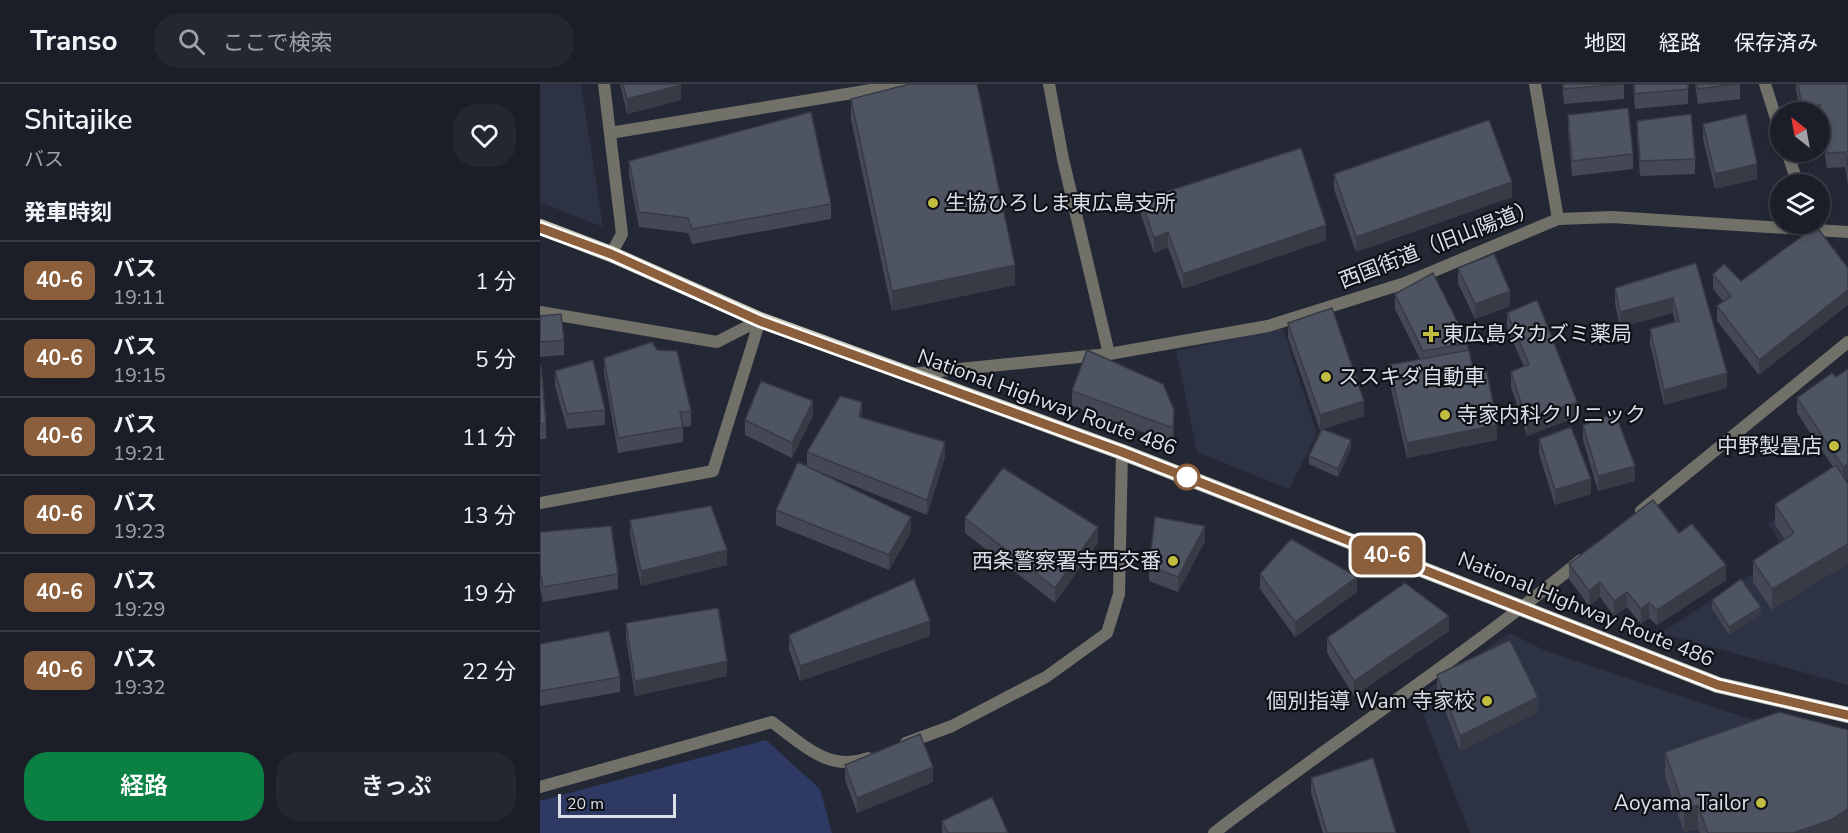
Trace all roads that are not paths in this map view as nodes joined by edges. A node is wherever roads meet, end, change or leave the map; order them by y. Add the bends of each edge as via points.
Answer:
1 (604, 84) edge
2 (907, 84) edge
3 (1050, 84) edge
4 (1535, 84) edge
5 (1765, 84) edge
6 (1771, 102) edge
7 (610, 133) junction
8 (1558, 219) junction
9 (1770, 224) edge
10 (540, 228) edge
11 (1830, 229) edge
12 (1848, 232) edge
13 (611, 254) junction
14 (540, 312) edge
15 (760, 321) junction
16 (1848, 342) edge
17 (1109, 354) junction
18 (903, 374) junction
19 (1122, 452) junction
20 (540, 503) edge
21 (1627, 523) edge
22 (1590, 553) edge
23 (1524, 608) junction
24 (1848, 715) edge
25 (540, 787) edge
26 (1214, 833) edge

1 - 7 street
2 - 7 street
3 - 17 street via 1062,159
4 - 8 street
5 - 6 street
7 - 13 street via 622,234
8 - 9 street, 西国街道（旧山陽道） via 1612,217
8 - 17 street, 西国街道（旧山陽道） via 1405,283 1268,326
10 - 13 highway, National Highway Route 486
11 - 12 street, 西国街道（旧山陽道）
13 - 15 highway, National Highway Route 486
14 - 15 street via 717,342
15 - 18 highway, National Highway Route 486
15 - 20 street via 713,471
16 - 21 street
17 - 18 street, 西国街道（旧山陽道）
18 - 19 highway, National Highway Route 486
19 - 23 highway, National Highway Route 486
19 - 25 street via 1119,594 1107,633 1046,677 952,726 857,762 823,759 772,722
22 - 23 street
23 - 24 highway, National Highway Route 486 via 1718,685
23 - 26 street

